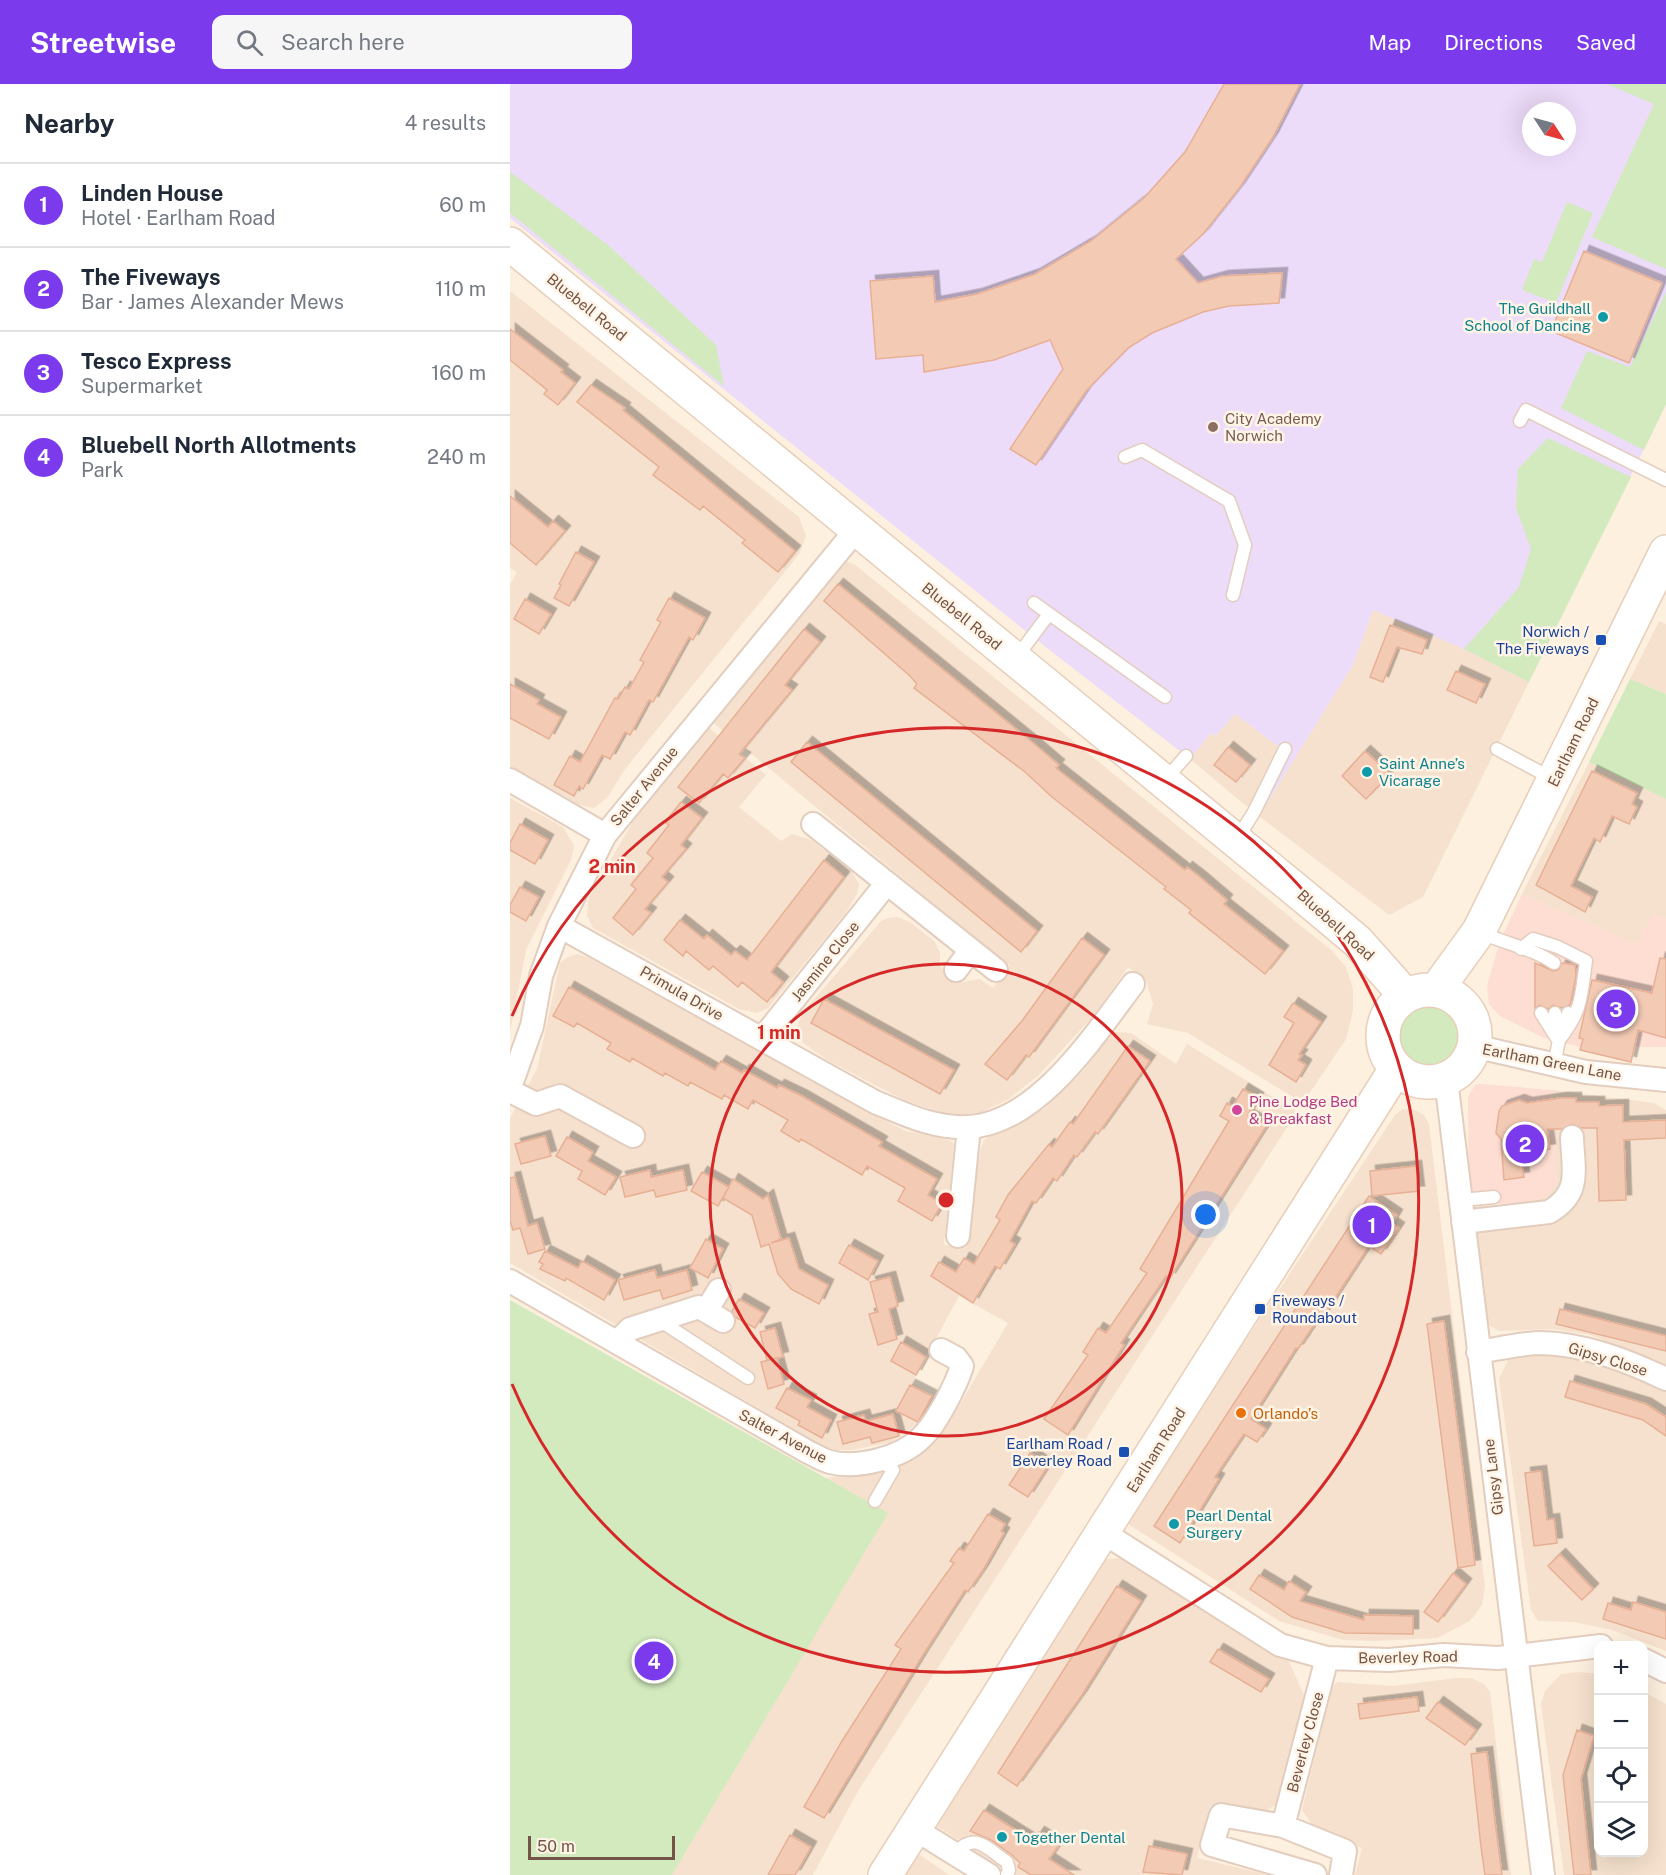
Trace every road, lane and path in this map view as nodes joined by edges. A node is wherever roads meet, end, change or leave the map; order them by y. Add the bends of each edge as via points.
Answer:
1 (510, 244) edge
2 (1520, 421) dead end
3 (1125, 457) dead end
4 (1666, 480) edge
5 (856, 530) junction
6 (1666, 552) edge
7 (1233, 595) dead end
8 (1034, 603) dead end
9 (1049, 614) junction
10 (1015, 658) junction
11 (1165, 698) dead end
12 (1497, 748) dead end
13 (1285, 749) dead end
14 (1186, 756) dead end
15 (1554, 779) junction
16 (510, 780) edge
17 (1164, 782) junction
18 (813, 824) dead end
19 (605, 835) junction
20 (1236, 840) junction
21 (887, 883) junction
22 (559, 926) junction
23 (1479, 931) junction
24 (1521, 949) junction
25 (970, 950) junction
26 (1539, 958) junction
27 (1554, 963) dead end
28 (1568, 963) dead end
29 (957, 970) dead end
30 (996, 970) dead end
31 (1134, 984) dead end
32 (1421, 992) junction
33 (1467, 1011) junction
34 (1541, 1013) dead end
35 (1555, 1013) dead end
36 (1568, 1013) dead end
37 (762, 1039) junction
38 (1559, 1040) junction
39 (1474, 1046) junction
40 (515, 1059) edge
41 (1554, 1066) junction
42 (1396, 1069) junction
43 (1446, 1079) junction
44 (1666, 1080) edge
45 (510, 1089) edge
46 (969, 1127) junction
47 (633, 1136) dead end
48 (1572, 1137) dead end
49 (1494, 1197) dead end
50 (1462, 1211) junction
51 (958, 1236) dead end
52 (510, 1281) edge
53 (719, 1290) dead end
54 (659, 1320) junction
55 (617, 1342) junction
56 (1478, 1352) junction
57 (953, 1353) dead end
58 (748, 1378) dead end
59 (1666, 1379) edge
60 (879, 1459) junction
61 (875, 1501) dead end
62 (1104, 1533) junction
63 (1594, 1647) edge
64 (1516, 1657) junction
65 (1328, 1658) junction
66 (1648, 1662) edge
67 (1666, 1671) edge
68 (1283, 1826) junction
69 (913, 1828) junction
70 (961, 1843) junction
71 (885, 1875) edge
72 (989, 1875) edge
73 (1006, 1875) edge
74 (1315, 1875) edge
75 (1341, 1875) edge
76 (1543, 1875) edge

1 - 5 main road, Bluebell Road
2 - 4 lane via 1526,410
3 - 7 lane via 1142,450 1229,501 1245,545
5 - 10 main road, Bluebell Road
5 - 19 street, Salter Avenue
6 - 15 main road, Earlham Road
8 - 9 lane
9 - 10 lane
9 - 11 lane
10 - 17 main road, Bluebell Road
12 - 15 lane
13 - 20 lane
14 - 17 lane
15 - 23 main road, Earlham Road
16 - 19 street
17 - 20 main road, Bluebell Road
18 - 21 street
19 - 22 street, Salter Avenue
20 - 32 main road, Bluebell Road
21 - 25 street
21 - 37 street, Jasmine Close
22 - 37 street, Primula Drive
22 - 40 street, Salter Avenue via 541,976 532,1026
23 - 24 lane
23 - 32 main road, Earlham Road
23 - 33 main road, Earlham Road via 1468,983
24 - 26 lane
24 - 38 lane via 1533,939 1586,961 1579,1009
25 - 29 street
25 - 30 street
26 - 27 lane
26 - 28 lane
31 - 46 street, Primula Drive via 1122,1016 1053,1083 996,1121
32 - 33 main road via 1452,996
32 - 42 main road via 1391,1008 1383,1027 1383,1047
33 - 39 main road via 1474,1027
34 - 38 lane
35 - 38 lane
36 - 38 lane
37 - 46 street, Primula Drive via 875,1102 944,1126
38 - 41 lane
39 - 41 street, Earlham Green Lane
39 - 43 main road via 1459,1072
40 - 45 street, Salter Avenue
41 - 44 street, Earlham Green Lane
42 - 43 main road via 1411,1079 1428,1083
42 - 62 main road, Earlham Road
43 - 50 street, Gipsy Lane
45 - 47 street via 536,1104 560,1096
46 - 51 street
48 - 50 street via 1574,1187 1570,1197 1559,1206 1549,1212
49 - 50 lane
50 - 56 street, Gipsy Lane
52 - 55 street, Salter Avenue
53 - 54 street via 714,1316 699,1307
54 - 55 street via 630,1329
54 - 58 lane
55 - 60 street, Salter Avenue via 830,1462 852,1464
56 - 59 street, Gipsy Close via 1541,1343 1574,1347 1623,1360
56 - 64 street, Gipsy Lane
57 - 60 street, Salter Avenue via 962,1366 959,1378 933,1425 920,1440
60 - 61 lane via 893,1470
62 - 65 street, Beverley Road via 1280,1645
62 - 69 main road, Earlham Road
63 - 64 street, Beverley Road
64 - 65 street, Beverley Road
64 - 76 street, Gipsy Lane
65 - 68 street, Beverley Close
66 - 67 street
68 - 74 street via 1221,1815 1212,1845
68 - 75 street via 1345,1851
69 - 70 street
69 - 71 main road, Earlham Road
70 - 72 street
70 - 73 lane via 975,1841 1007,1862

